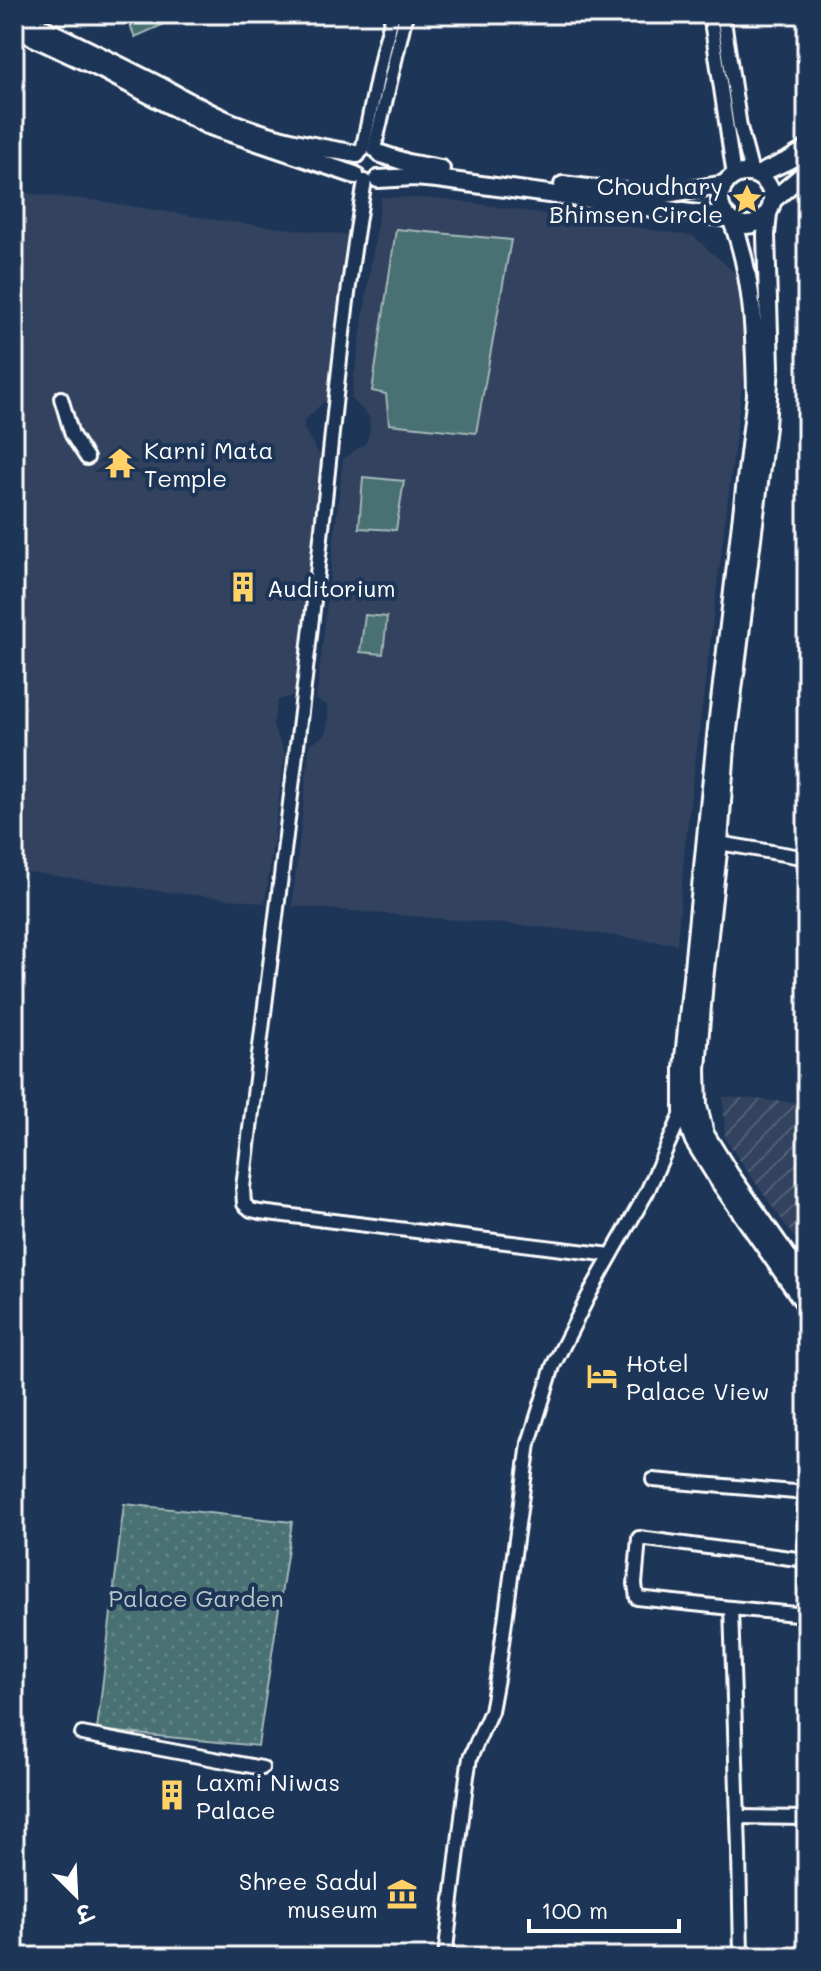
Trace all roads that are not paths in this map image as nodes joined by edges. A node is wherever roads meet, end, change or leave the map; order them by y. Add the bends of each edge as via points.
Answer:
1 (393, 14) edge
2 (406, 14) edge
3 (710, 14) edge
4 (723, 14) edge
5 (14, 15) edge
6 (14, 28) edge
7 (807, 149) edge
8 (368, 152) junction
9 (807, 171) edge
10 (755, 174) junction
11 (366, 178) junction
12 (730, 180) junction
13 (771, 207) junction
14 (730, 220) junction
15 (61, 398) dead end
16 (87, 458) dead end
17 (719, 843) junction
18 (807, 858) edge
19 (683, 1111) junction
20 (611, 1255) junction
21 (807, 1284) edge
22 (807, 1307) edge
23 (653, 1480) dead end
24 (807, 1493) edge
25 (806, 1509) edge
26 (805, 1560) edge
27 (731, 1608) junction
28 (807, 1613) edge
29 (82, 1734) dead end
30 (262, 1768) dead end
31 (738, 1817) junction
32 (807, 1818) edge
33 (445, 1957) edge
34 (741, 1957) edge

1 - 8 street
2 - 8 street
3 - 12 street
4 - 10 street via 740,127
5 - 8 main road via 234,123 315,147
6 - 11 main road via 207,125
7 - 10 main road
8 - 11 main road via 353,160 352,168
8 - 11 main road via 385,162 384,172
8 - 12 main road via 421,166 639,194 666,194
9 - 13 main road
10 - 12 main road
10 - 13 main road via 771,188
11 - 14 main road via 437,179
11 - 20 street via 332,428 244,1204 260,1212
12 - 14 main road via 720,200
13 - 14 main road via 755,224
13 - 17 main road via 766,427
14 - 19 main road via 744,259 756,395 717,727
15 - 16 street via 72,435
17 - 18 street
17 - 21 main road via 704,980 698,1106 705,1134
19 - 20 street via 647,1192
19 - 22 main road via 719,1181
20 - 33 street via 553,1366 529,1443 496,1685 467,1776
23 - 24 street
25 - 26 street
26 - 27 street via 639,1538 637,1598
26 - 28 street
27 - 28 street
27 - 31 street
29 - 30 street
31 - 32 street
31 - 34 street

